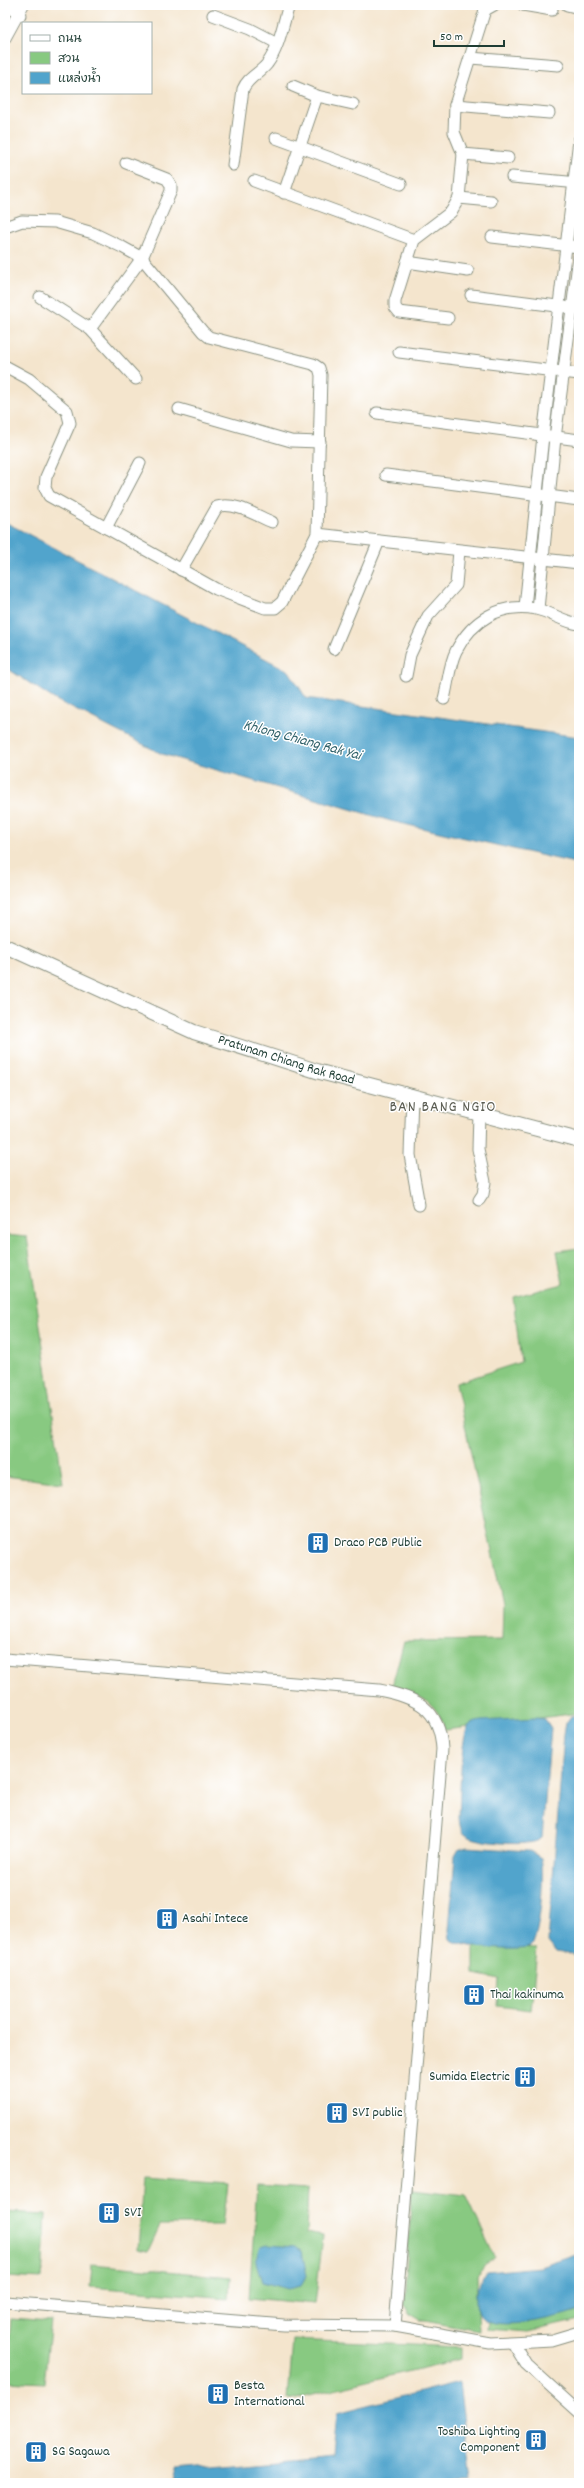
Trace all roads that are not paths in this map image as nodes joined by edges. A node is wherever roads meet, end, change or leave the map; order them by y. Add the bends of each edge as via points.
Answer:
1 (7, 5) edge
2 (289, 5) edge
3 (523, 5) edge
4 (567, 5) edge
5 (487, 7) edge
6 (579, 8) edge
7 (21, 10) edge
8 (552, 10) dead end
9 (213, 15) dead end
10 (5, 38) edge
11 (277, 42) junction
12 (470, 58) junction
13 (558, 65) dead end
14 (293, 86) dead end
15 (317, 96) junction
16 (353, 104) dead end
17 (455, 105) junction
18 (549, 113) dead end
19 (276, 138) dead end
20 (579, 140) edge
21 (301, 147) junction
22 (463, 154) junction
23 (508, 158) dead end
24 (126, 163) dead end
25 (233, 165) dead end
26 (512, 176) dead end
27 (254, 181) dead end
28 (576, 183) edge
29 (400, 184) dead end
30 (284, 193) junction
31 (458, 198) junction
32 (491, 200) dead end
33 (5, 227) edge
34 (492, 237) dead end
35 (414, 240) junction
36 (567, 245) junction
37 (579, 246) edge
38 (579, 256) edge
39 (142, 258) junction
40 (406, 262) junction
41 (468, 271) dead end
42 (471, 295) dead end
43 (40, 297) dead end
44 (560, 307) junction
45 (576, 308) edge
46 (448, 318) dead end
47 (90, 329) junction
48 (399, 352) dead end
49 (5, 366) edge
50 (551, 371) junction
51 (564, 372) junction
52 (579, 374) edge
53 (136, 379) dead end
54 (179, 409) dead end
55 (377, 413) dead end
56 (543, 436) junction
57 (555, 438) junction
58 (579, 440) edge
59 (320, 442) junction
60 (140, 462) dead end
61 (386, 475) dead end
62 (536, 495) junction
63 (549, 496) junction
64 (579, 500) edge
65 (272, 522) dead end
66 (106, 528) junction
67 (318, 534) junction
68 (375, 541) junction
69 (459, 551) junction
70 (530, 558) junction
71 (543, 558) junction
72 (579, 562) edge
73 (181, 570) junction
74 (525, 607) junction
75 (538, 609) junction
76 (579, 624) edge
77 (334, 649) dead end
78 (406, 676) dead end
79 (444, 699) dead end
80 (5, 946) edge
81 (412, 1095) junction
82 (479, 1113) junction
83 (579, 1140) edge
84 (479, 1200) dead end
85 (419, 1205) dead end
86 (5, 1659) edge
87 (5, 2302) edge
88 (395, 2326) junction
89 (579, 2332) edge
90 (513, 2343) junction
91 (579, 2412) edge

1 - 7 street
2 - 11 street
3 - 8 street
4 - 6 street
5 - 12 street
7 - 10 street
9 - 11 street
11 - 25 street via 267,63 246,81 243,89
12 - 13 street
12 - 17 street
14 - 15 street
15 - 16 street
15 - 21 street
17 - 18 street
17 - 22 street via 454,132
19 - 21 street
20 - 28 street
21 - 29 street
21 - 30 street
22 - 23 street
22 - 31 street
24 - 39 street via 167,179 171,185 171,191
26 - 28 street
27 - 30 street
28 - 36 street
30 - 35 street
31 - 32 street
31 - 35 street via 451,212
33 - 39 street via 22,220 55,222 93,233
34 - 36 street
35 - 40 street
36 - 37 street
36 - 44 street
38 - 45 street
39 - 47 street
39 - 59 street via 209,337 314,364 319,368
40 - 41 street
40 - 46 street via 395,307 399,312
42 - 44 street
43 - 47 street
44 - 45 street
44 - 50 street
45 - 51 street
47 - 53 street
48 - 50 street
49 - 66 street via 29,379 70,416 70,423 46,477 45,488 49,496
50 - 51 street
50 - 56 street
51 - 52 street
51 - 57 street
54 - 59 street via 291,441
55 - 56 street
56 - 57 street
56 - 62 street
57 - 58 street
57 - 63 street
59 - 67 street
60 - 66 street
61 - 62 street
62 - 63 street
62 - 70 street
63 - 64 street
63 - 71 street
65 - 73 street via 232,506 224,504 217,507
66 - 73 street
67 - 68 street
67 - 73 street via 282,602 275,608 265,608 223,592
68 - 69 street
68 - 77 street
69 - 70 street
69 - 78 street via 456,584 428,616 410,655
70 - 71 street
70 - 74 street
71 - 72 street
71 - 75 street
74 - 75 street
74 - 79 street via 500,609 481,619 466,635 456,652
75 - 76 street
80 - 81 street, Pratunam Chiang Rak Road via 188,1030 320,1072
81 - 82 street, Pratunam Chiang Rak Road
81 - 85 street via 410,1155
82 - 83 street, Pratunam Chiang Rak Road
82 - 84 street via 478,1149 485,1182
86 - 88 street via 379,1690 398,1693 411,1699 429,1711 437,1721 442,1749
87 - 88 street via 284,2325
88 - 90 street via 490,2343
89 - 90 street via 552,2340
90 - 91 street via 526,2364

